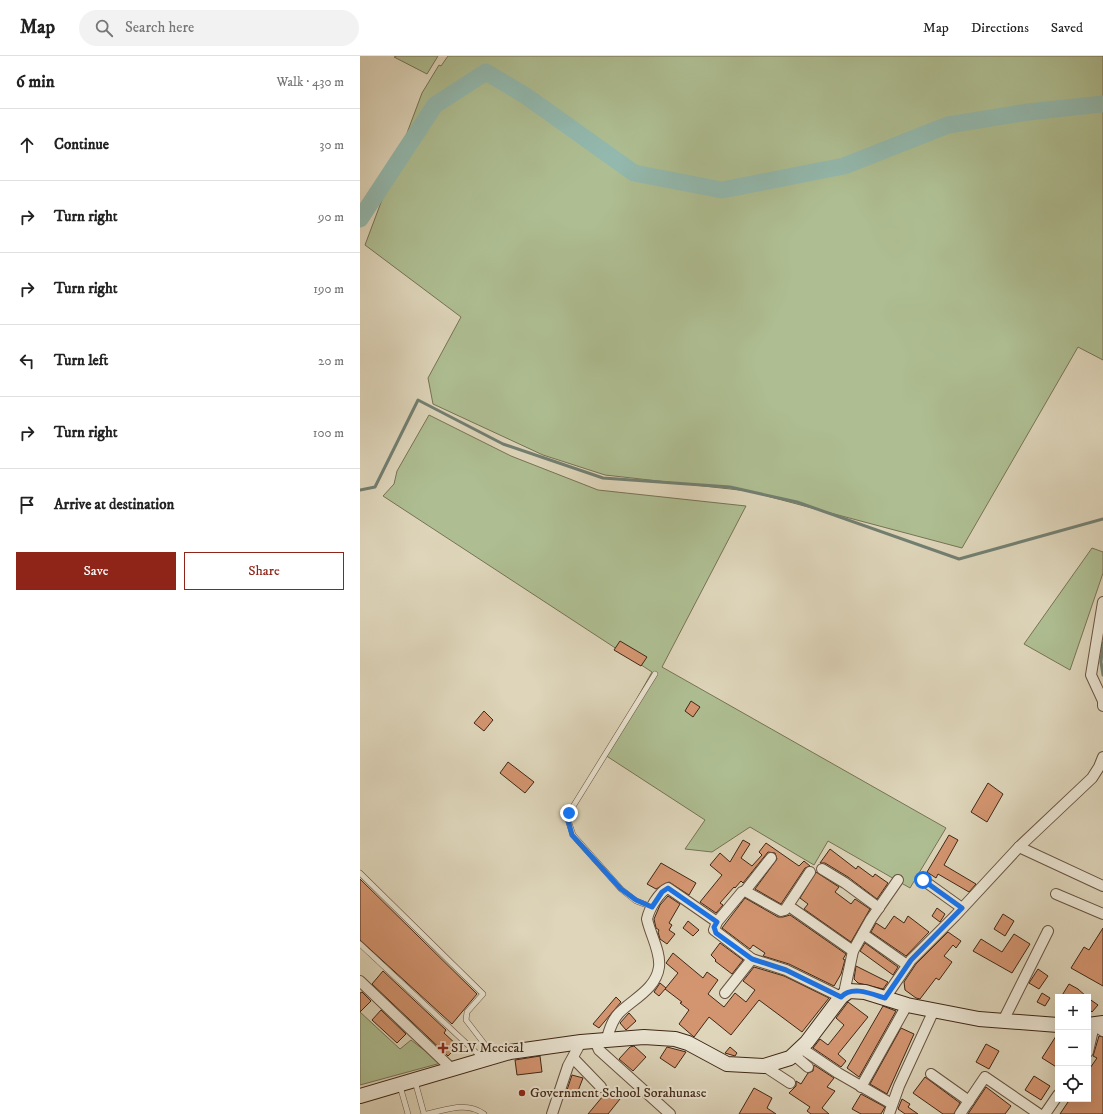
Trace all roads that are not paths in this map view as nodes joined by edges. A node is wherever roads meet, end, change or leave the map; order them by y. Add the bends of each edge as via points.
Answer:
1 (1103, 602) edge
2 (654, 674) dead end
3 (1103, 706) edge
4 (1103, 757) edge
5 (1019, 847) junction
6 (771, 858) dead end
7 (822, 869) dead end
8 (810, 872) dead end
9 (360, 873) edge
10 (898, 880) dead end
11 (923, 880) dead end
12 (1103, 886) edge
13 (745, 891) junction
14 (1056, 894) dead end
15 (652, 907) junction
16 (879, 908) junction
17 (962, 908) junction
18 (793, 909) dead end
19 (1103, 914) edge
20 (717, 922) junction
21 (1048, 931) dead end
22 (863, 934) junction
23 (360, 944) edge
24 (853, 951) junction
25 (752, 959) junction
26 (907, 965) junction
27 (360, 981) edge
28 (725, 993) dead end
29 (842, 995) junction
30 (885, 998) junction
31 (907, 1005) junction
32 (934, 1010) junction
33 (1003, 1022) junction
34 (1055, 1025) edge
35 (1097, 1026) edge
36 (594, 1042) junction
37 (1091, 1043) edge
38 (798, 1051) junction
39 (488, 1058) junction
40 (573, 1058) junction
41 (764, 1066) junction
42 (808, 1067) dead end
43 (452, 1068) junction
44 (931, 1074) dead end
45 (414, 1080) junction
46 (790, 1083) dead end
47 (400, 1084) junction
48 (601, 1087) dead end
49 (861, 1087) junction
50 (360, 1096) edge
51 (1055, 1099) edge
52 (969, 1101) junction
53 (890, 1109) edge
54 (408, 1114) edge
55 (425, 1114) edge
56 (484, 1114) edge
57 (552, 1114) edge
58 (670, 1114) edge
59 (960, 1114) edge
60 (1038, 1114) edge
61 (1045, 1114) edge

1 - 3 street via 1091,675
2 - 15 lane via 569,813 568,820 572,835 621,889
4 - 5 street via 1092,778
5 - 12 street
5 - 17 street
6 - 13 street
7 - 16 street
8 - 13 street via 783,911
9 - 39 lane via 483,994 467,1012 466,1020
10 - 16 street
11 - 17 street
13 - 20 street via 740,893
14 - 19 street
15 - 20 street via 662,892 668,888
15 - 36 street via 647,919 659,966 656,975 643,994 619,1013
16 - 22 street
17 - 26 street
18 - 24 street
20 - 25 street via 714,927 716,933
21 - 33 street
22 - 24 street
22 - 26 street
23 - 39 lane
24 - 29 street
25 - 28 street
25 - 29 street via 786,970
26 - 30 street
27 - 43 street
29 - 30 street via 849,991 865,992
29 - 38 street
30 - 31 street
31 - 32 street
31 - 49 street
32 - 33 street
32 - 53 street
33 - 34 street
35 - 37 street
36 - 39 street via 510,1052
36 - 40 street
36 - 41 street via 644,1037 675,1039 688,1043 727,1064
36 - 58 street via 598,1050
38 - 41 street via 790,1058
38 - 42 street
38 - 49 street
39 - 43 street
40 - 48 street
40 - 57 street via 559,1089
41 - 46 street
43 - 45 street
44 - 52 street
45 - 47 street
45 - 55 lane
47 - 50 street
47 - 54 lane
49 - 53 street
51 - 61 street
52 - 59 street
52 - 60 street via 985,1078
55 - 56 lane via 465,1106

